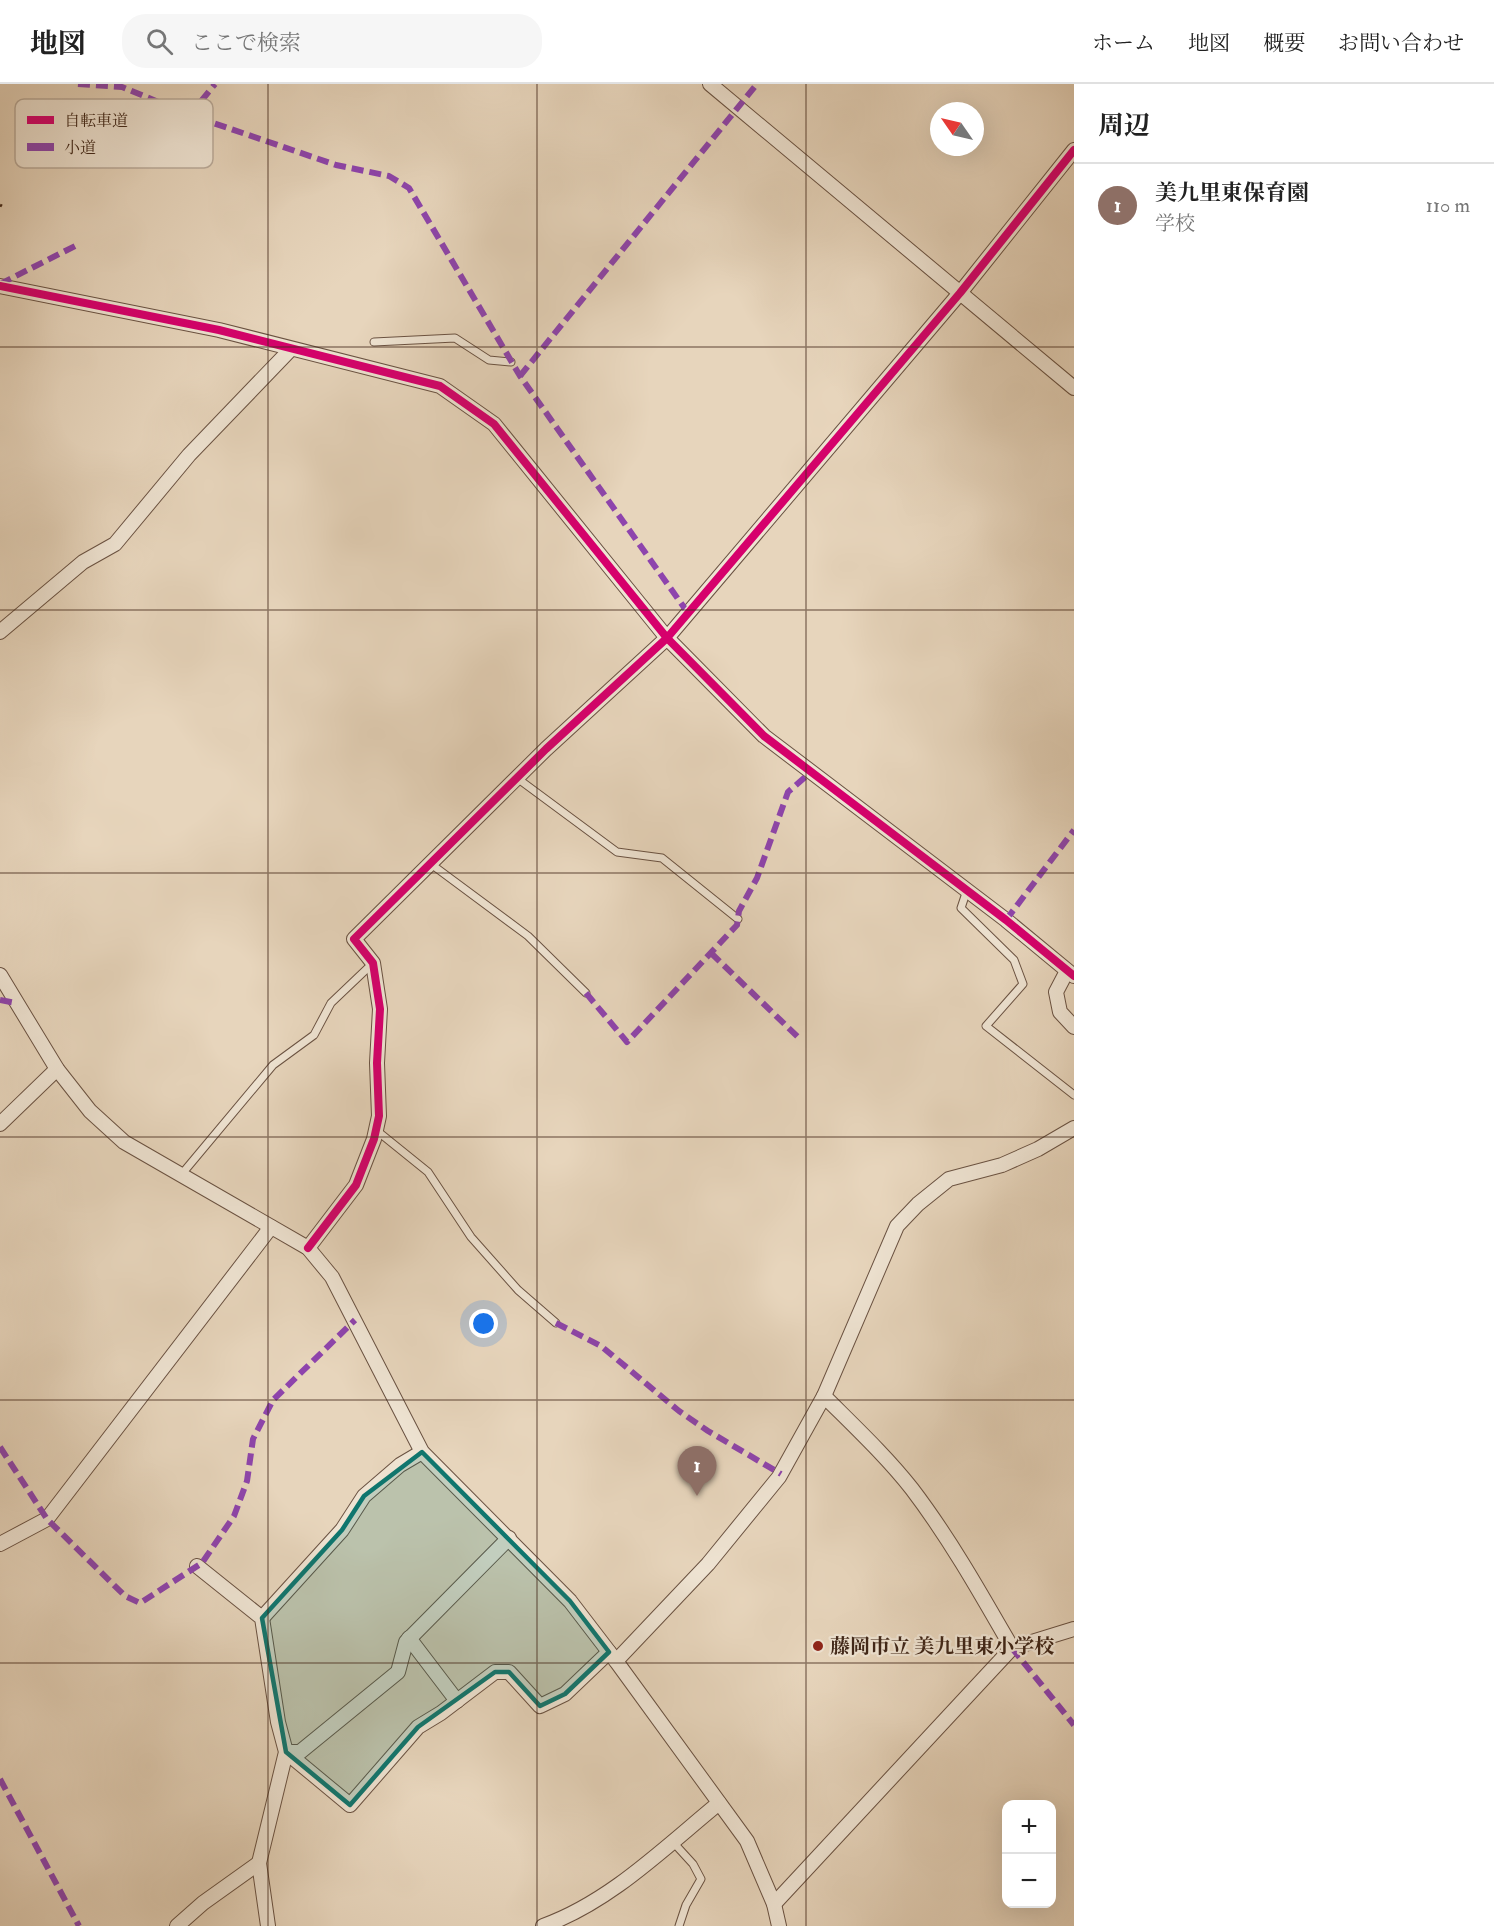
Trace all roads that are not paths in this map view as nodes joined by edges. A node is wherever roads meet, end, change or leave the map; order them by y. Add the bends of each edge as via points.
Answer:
1 (710, 84) edge
2 (1074, 150) edge
3 (0, 286) edge
4 (960, 293) junction
5 (374, 342) dead end
6 (291, 350) junction
7 (511, 362) dead end
8 (1074, 388) edge
9 (0, 632) edge
10 (667, 638) junction
11 (517, 778) junction
12 (431, 864) junction
13 (967, 890) junction
14 (738, 919) dead end
15 (373, 963) junction
16 (1071, 973) edge
17 (0, 975) edge
18 (586, 993) dead end
19 (1074, 1027) edge
20 (57, 1069) junction
21 (1074, 1095) edge
22 (0, 1124) edge
23 (1074, 1128) edge
24 (376, 1130) junction
25 (180, 1176) junction
26 (271, 1227) junction
27 (308, 1248) junction
28 (556, 1323) dead end
29 (824, 1396) junction
30 (422, 1452) junction
31 (509, 1538) junction
32 (0, 1544) edge
33 (197, 1566) dead end
34 (262, 1618) junction
35 (1074, 1629) edge
36 (409, 1638) junction
37 (1012, 1648) junction
38 (612, 1656) junction
39 (457, 1701) junction
40 (286, 1752) junction
41 (719, 1803) junction
42 (672, 1841) junction
43 (259, 1863) junction
44 (774, 1904) junction
45 (177, 1926) edge
46 (268, 1926) edge
47 (543, 1926) edge
48 (679, 1926) edge
49 (779, 1926) edge

1 - 4 street
2 - 4 street
3 - 6 street via 219,330
4 - 8 street
4 - 10 street
5 - 7 lane via 455,338 489,360
6 - 9 street via 189,455 115,544 83,562
6 - 10 street via 440,386 481,413
10 - 11 street
10 - 13 street via 764,736
11 - 12 street
11 - 14 lane via 617,852 662,858
12 - 15 street via 354,939
12 - 18 lane via 528,936
13 - 16 street
13 - 21 lane via 961,908 1014,960 1023,984 986,1026
15 - 24 street via 380,1009
15 - 25 lane via 331,1003 314,1035 273,1065
16 - 19 street via 1056,992 1060,1012
17 - 20 street
20 - 22 street
20 - 25 street via 90,1111 124,1142
23 - 29 street via 1002,1165 949,1179 897,1226
24 - 27 street via 356,1185
24 - 28 lane via 428,1172 471,1237 518,1290
25 - 26 street
26 - 27 street
26 - 32 street via 46,1519
27 - 30 street via 332,1277
29 - 37 street via 912,1490 974,1582
29 - 38 street via 779,1477 708,1564
30 - 31 street
30 - 34 street via 364,1496 342,1530
31 - 36 street
31 - 38 street via 570,1600
33 - 34 street
34 - 40 street
35 - 37 street
36 - 39 street
36 - 40 street via 398,1672 300,1752
37 - 44 street
38 - 39 street via 566,1694 540,1706 509,1672 495,1672
38 - 41 street
39 - 40 street via 418,1727 350,1805
40 - 43 street
41 - 42 street
41 - 44 street via 747,1841
42 - 47 street via 629,1878 566,1918
42 - 48 lane via 701,1879
43 - 45 street
43 - 46 street
44 - 49 street

